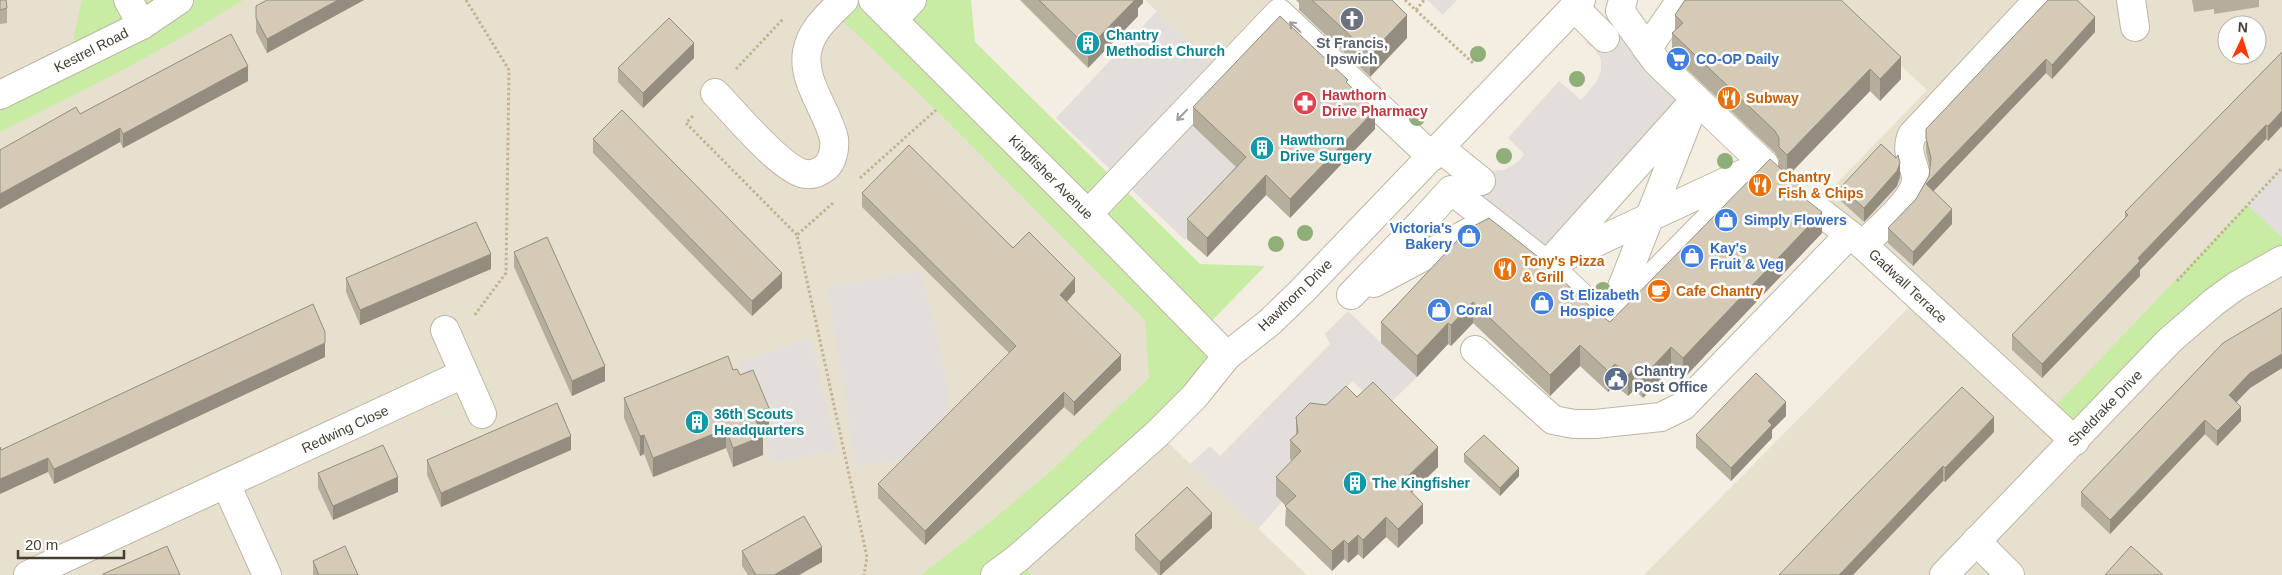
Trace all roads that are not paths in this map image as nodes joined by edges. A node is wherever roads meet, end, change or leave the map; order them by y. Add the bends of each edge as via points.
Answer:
1 (128, 0) edge
2 (179, 0) edge
3 (844, 0) edge
4 (872, 0) edge
5 (912, 0) edge
6 (1623, 0) edge
7 (1681, 0) edge
8 (2038, 0) edge
9 (2131, 0) edge
10 (1578, 4) edge
11 (893, 20) junction
12 (142, 25) junction
13 (2135, 27) dead end
14 (1605, 38) dead end
15 (1647, 49) junction
16 (714, 93) dead end
17 (0, 95) edge
18 (1696, 99) junction
19 (1436, 153) junction
20 (1764, 164) junction
21 (1481, 181) dead end
22 (1814, 207) edge
23 (1088, 214) junction
24 (1650, 218) junction
25 (1490, 221) junction
26 (1856, 240) junction
27 (2282, 260) edge
28 (1547, 265) junction
29 (1608, 323) junction
30 (444, 330) dead end
31 (1474, 350) dead end
32 (1227, 356) junction
33 (463, 374) junction
34 (482, 414) dead end
35 (2074, 440) junction
36 (226, 484) junction
37 (1976, 541) junction
38 (1025, 567) edge
39 (28, 575) edge
40 (267, 575) edge
41 (995, 575) edge
42 (1944, 575) edge
43 (2010, 575) edge

1 - 12 street
2 - 12 street, Kestrel Road
3 - 16 street via 813,33 807,54 810,78 834,138 833,156 826,167 812,174 803,174 784,164
4 - 11 street, Kingfisher Avenue
5 - 11 street
6 - 15 street via 1620,11
7 - 15 street
8 - 26 street, Gadwall Terrace via 1912,135 1909,155 1916,178 1913,192
9 - 13 street
10 - 14 street
10 - 19 street, Hawthorn Drive
11 - 23 street, Kingfisher Avenue
12 - 17 street, Kestrel Road
15 - 18 street via 1656,62
18 - 20 street
18 - 24 street
18 - 28 street
19 - 21 street
19 -> 23 street via 1279,12
19 - 32 street, Hawthorn Drive via 1296,297
20 - 24 street
20 - 29 street
22 - 26 street
23 - 32 street, Kingfisher Avenue
24 - 28 street
24 - 29 street
25 - 25 street via 1359,291 1351,295 1450,190
25 - 28 street
26 - 31 street via 1683,406 1661,417 1595,424 1553,420
26 - 35 street, Gadwall Terrace
27 - 35 street, Sheldrake Drive via 2208,306
28 - 29 street
30 - 33 street
32 - 38 street, Hawthorn Drive via 1194,397
33 - 34 street
33 - 36 street, Redwing Close
35 - 37 street, Sheldrake Drive
36 - 39 street, Redwing Close
36 - 40 street
37 - 42 street, Sheldrake Drive
37 - 43 street
38 - 41 street, Hawthorn Drive

